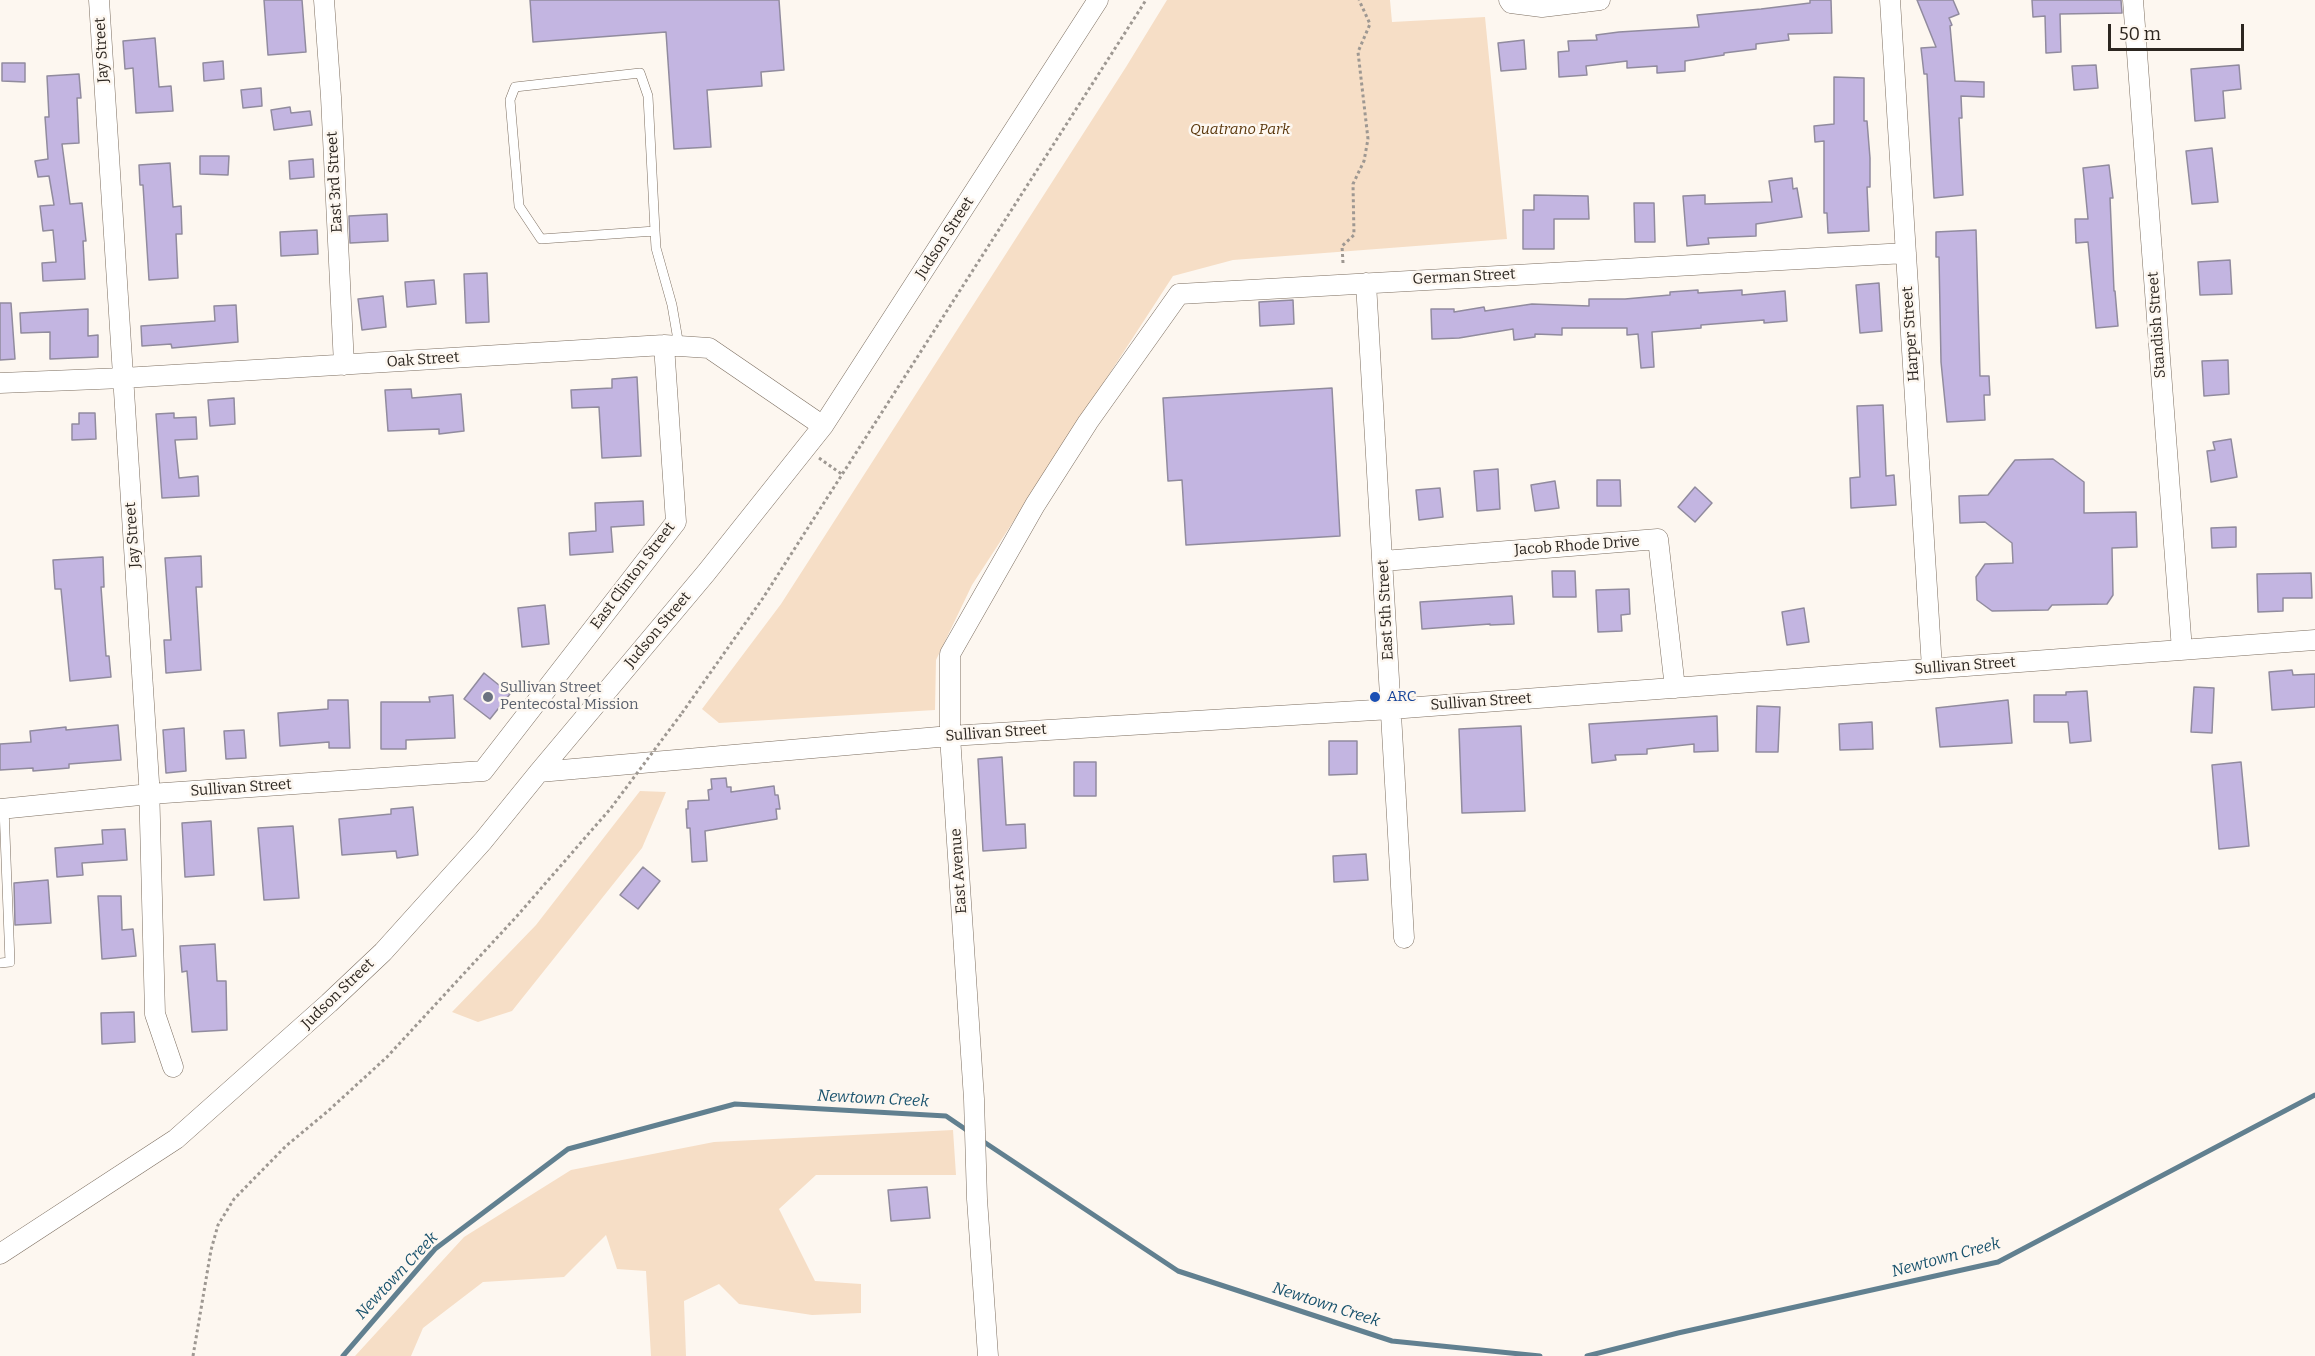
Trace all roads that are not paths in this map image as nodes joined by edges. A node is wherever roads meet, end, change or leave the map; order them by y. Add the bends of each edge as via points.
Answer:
1 (99, 0) edge
2 (324, 0) edge
3 (1098, 0) edge
4 (1599, 0) edge
5 (1890, 0) edge
6 (2133, 0) edge
7 (1510, 1) edge
8 (656, 231) junction
9 (1906, 253) junction
10 (1366, 283) junction
11 (671, 346) junction
12 (344, 365) junction
13 (123, 378) junction
14 (0, 383) edge
15 (1088, 422) joint
16 (823, 426) junction
17 (1383, 561) junction
18 (2315, 640) edge
19 (2182, 650) junction
20 (1932, 668) junction
21 (1675, 688) junction
22 (1391, 709) junction
23 (950, 736) junction
24 (483, 771) joint
25 (539, 772) junction
26 (150, 794) junction
27 (2, 808) edge
28 (1404, 938) dead end
29 (0, 963) edge
30 (173, 1067) dead end
31 (0, 1254) edge
32 (988, 1356) edge

1 - 13 street, Jay Street
2 - 12 street, East 3rd Street
3 - 16 street, Judson Street
4 - 7 street via 1542,7
5 - 9 street, Harper Street
6 - 19 street, Standish Street
8 - 8 lane via 648,96 640,73 515,87 510,100 519,206 541,239
8 - 11 lane via 656,248 672,305
9 - 10 street, German Street
9 - 20 street, Harper Street
10 - 15 street, German Street via 1179,294
10 - 17 street, East 5th Street
11 - 12 street, Oak Street
11 - 16 street, Oak Street via 709,348
11 - 24 street, East Clinton Street via 676,522
12 - 13 street, Oak Street
13 - 14 street, Oak Street
13 - 26 street, Jay Street
15 - 23 street, East Avenue via 1035,505 951,654
16 - 25 street, Judson Street
17 - 21 street, Jacob Rhode Drive via 1658,539
17 - 22 street, East 5th Street
18 - 19 street, Sullivan Street
19 - 20 street, Sullivan Street
20 - 21 street, Sullivan Street
21 - 22 street, Sullivan Street
22 - 23 street, Sullivan Street
22 - 28 street, East 5th Street
23 - 25 street, Sullivan Street
23 - 32 street, East Avenue
24 - 26 street, Sullivan Street
25 - 31 street, Judson Street via 383,952 275,1053 176,1138
26 - 27 street, Sullivan Street
26 - 30 street, Jay Street via 155,1014
27 - 29 lane via 10,962

